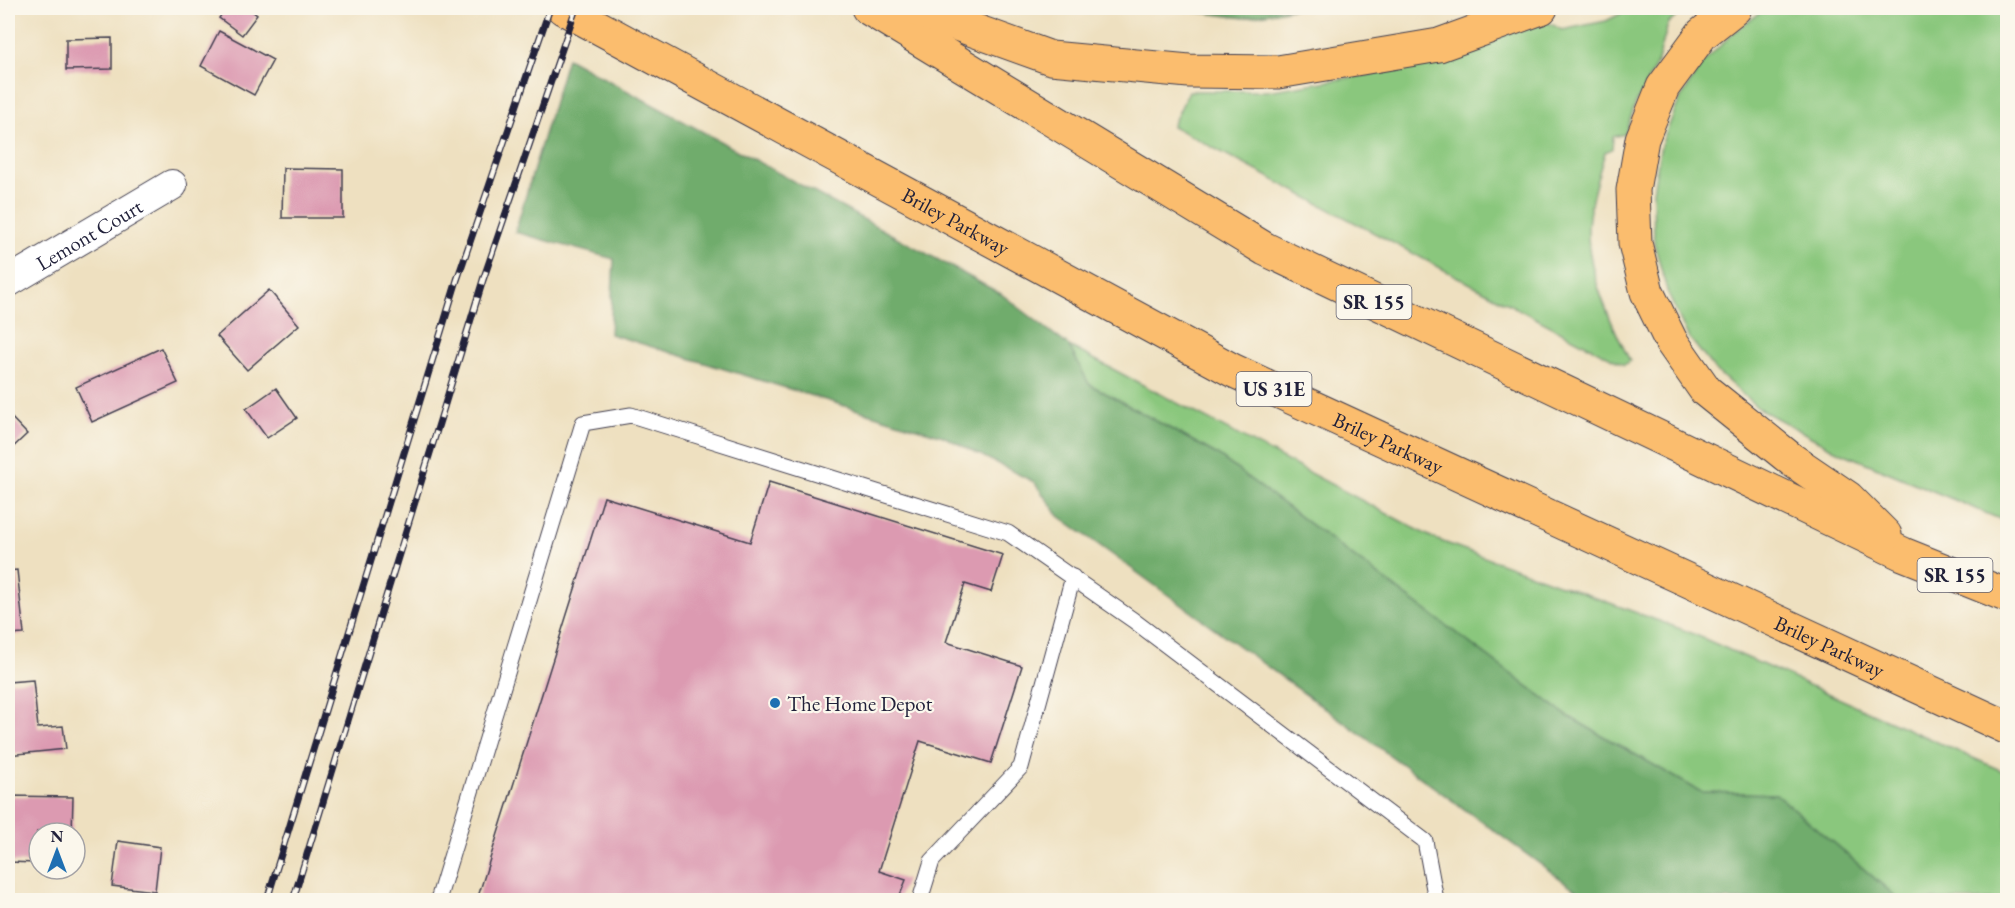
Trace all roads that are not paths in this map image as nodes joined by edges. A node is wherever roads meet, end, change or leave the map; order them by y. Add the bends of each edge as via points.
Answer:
1 (563, 8) edge
2 (868, 8) edge
3 (912, 8) edge
4 (1541, 8) edge
5 (1735, 8) edge
6 (172, 185) dead end
7 (8, 282) edge
8 (1903, 554) junction
9 (1072, 577) junction
10 (2007, 596) edge
11 (2007, 728) edge
12 (438, 900) edge
13 (920, 900) edge
14 (1436, 900) edge

1 - 11 highway, Briley Parkway / US 31E via 1232,370
2 - 8 highway, SR 155 via 1265,249
3 - 4 highway via 1051,58 1189,71 1278,72 1439,45
5 - 8 highway via 1702,34 1663,87 1642,139 1633,190 1635,243 1647,292 1671,341 1706,392 1792,460 1848,498
6 - 7 street, Lemont Court
8 - 10 highway, SR 155
9 - 12 lane via 1008,533 985,525 631,415 583,423
9 - 13 lane via 1021,767 932,861
9 - 14 lane via 1425,841

